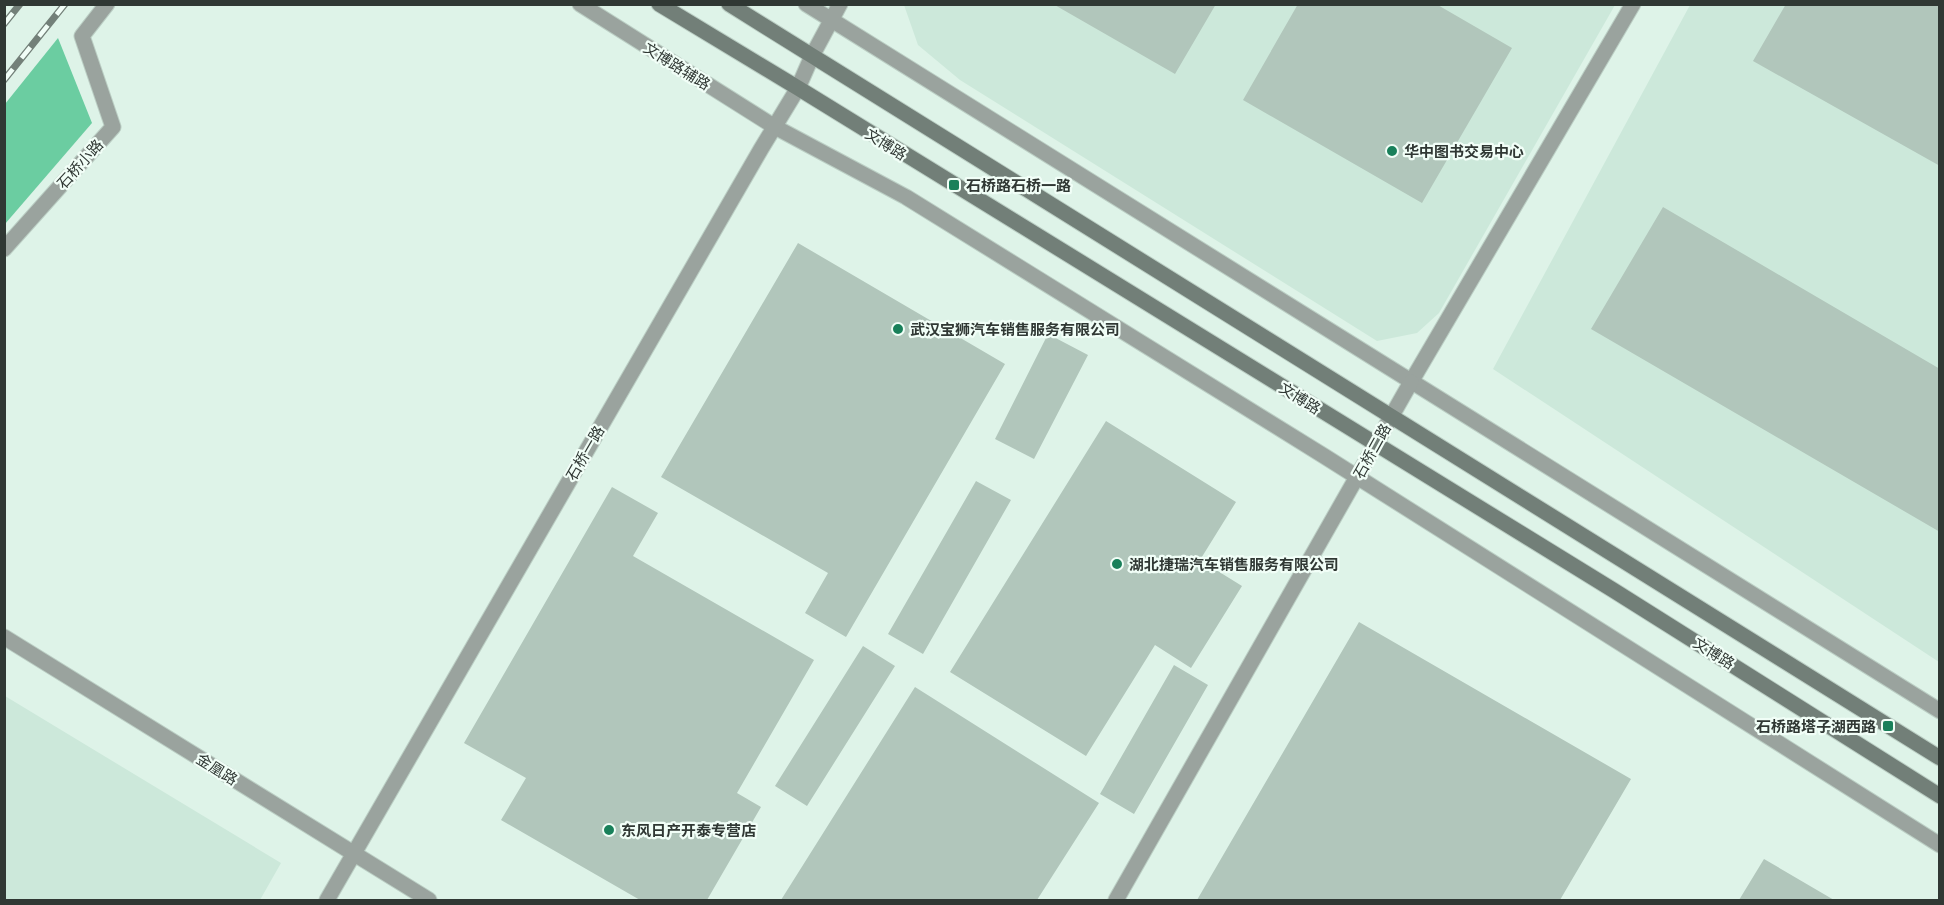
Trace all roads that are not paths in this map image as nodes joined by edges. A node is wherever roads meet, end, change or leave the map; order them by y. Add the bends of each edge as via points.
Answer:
1 (107, 4) edge
2 (580, 4) edge
3 (659, 4) edge
4 (729, 4) edge
5 (806, 4) edge
6 (840, 4) edge
7 (1632, 4) edge
8 (832, 20) junction
9 (812, 56) junction
10 (798, 88) junction
11 (775, 127) junction
12 (4, 249) edge
13 (1411, 382) junction
14 (1392, 416) junction
15 (1375, 444) junction
16 (1357, 477) junction
17 (4, 638) edge
18 (1940, 711) edge
19 (1940, 758) edge
20 (1940, 796) edge
21 (1940, 846) edge
22 (353, 853) junction
23 (327, 900) edge
24 (429, 900) edge
25 (1116, 900) edge

1 - 12 street, 石桥小路 via 82,36 113,127
2 - 11 street, 文博路辅路
3 - 10 main road, 文博路
4 - 9 main road, 文博路
5 - 8 street
6 - 8 street, 石桥一路
7 - 13 street, 石桥二路
8 - 9 street, 石桥一路
8 - 13 street
9 - 10 street, 石桥一路
9 - 14 main road, 文博路
10 - 11 street, 石桥一路
10 - 15 main road, 文博路
11 - 16 street, 文博路辅路 via 906,198
11 - 22 street, 石桥一路
13 - 14 street, 石桥二路
13 - 18 street
14 - 15 street, 石桥二路
14 - 19 main road, 文博路
15 - 16 street, 石桥二路
15 - 20 main road, 文博路
16 - 21 street, 文博路辅路
16 - 25 street, 石桥二路
17 - 22 street, 金凰路
22 - 23 street, 石桥一路
22 - 24 street, 金凰路

